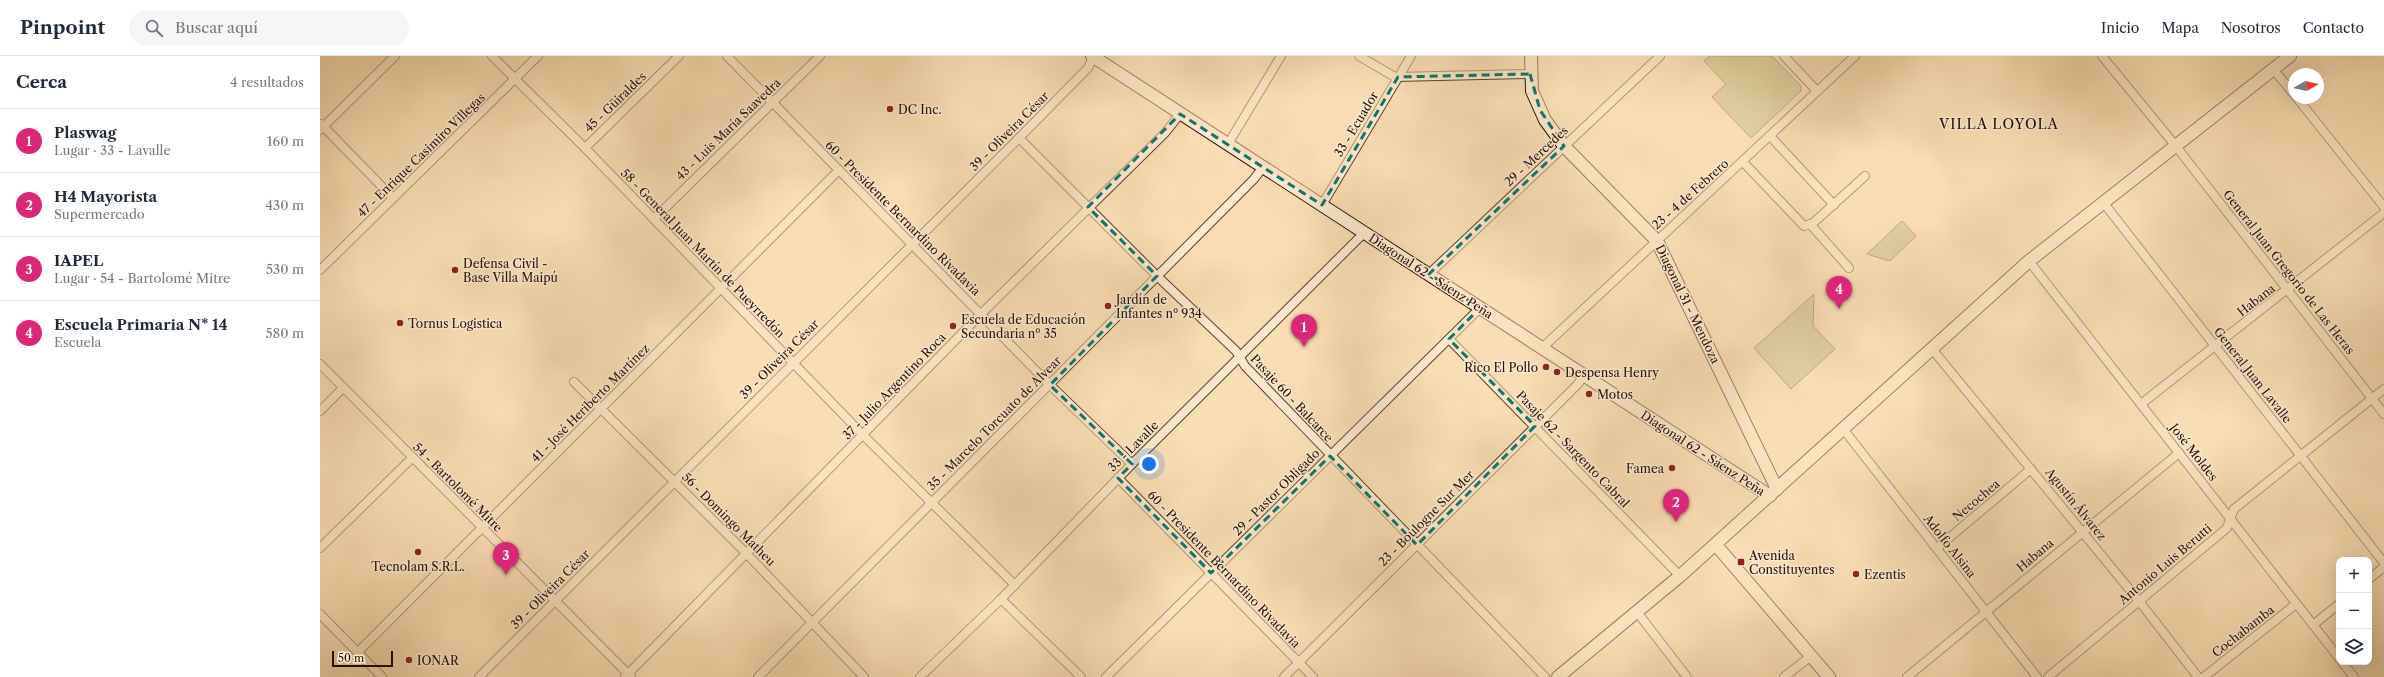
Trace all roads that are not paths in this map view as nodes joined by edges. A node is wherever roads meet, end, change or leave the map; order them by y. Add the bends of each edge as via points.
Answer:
1 (395, 56) edge
2 (492, 56) edge
3 (538, 56) edge
4 (679, 56) edge
5 (726, 56) edge
6 (820, 56) edge
7 (1093, 56) edge
8 (1281, 56) edge
9 (1360, 56) edge
10 (1411, 56) edge
11 (1531, 56) edge
12 (1660, 56) edge
13 (1784, 56) edge
14 (1855, 56) edge
15 (2102, 56) edge
16 (2290, 56) edge
17 (2273, 69) junction
18 (1530, 74) junction
19 (1398, 77) junction
20 (515, 79) junction
21 (2288, 87) edge
22 (1817, 91) junction
23 (772, 103) junction
24 (2302, 104) edge
25 (1180, 114) junction
26 (321, 127) edge
27 (1770, 136) junction
28 (1019, 138) junction
29 (1228, 144) junction
30 (2175, 145) junction
31 (1564, 146) junction
32 (585, 148) junction
33 (1742, 162) junction
34 (1263, 167) junction
35 (839, 170) junction
36 (1865, 176) dead end
37 (393, 198) junction
38 (2103, 202) junction
39 (1322, 205) junction
40 (1834, 205) junction
41 (2384, 206) edge
42 (1088, 207) junction
43 (2384, 213) edge
44 (654, 219) junction
45 (1810, 224) junction
46 (1364, 233) junction
47 (1656, 241) junction
48 (912, 244) junction
49 (2029, 261) junction
50 (1849, 268) dead end
51 (320, 270) edge
52 (1429, 274) junction
53 (1156, 276) junction
54 (720, 288) junction
55 (2288, 290) junction
56 (1480, 308) junction
57 (981, 314) junction
58 (1449, 339) junction
59 (2215, 347) junction
60 (1541, 348) junction
61 (1932, 349) junction
62 (1239, 358) junction
63 (793, 363) junction
64 (320, 364) edge
65 (1584, 376) junction
66 (574, 382) dead end
67 (1050, 384) junction
68 (343, 388) junction
69 (2384, 389) edge
70 (2372, 398) junction
71 (2141, 404) junction
72 (601, 408) junction
73 (320, 411) edge
74 (2384, 414) edge
75 (1535, 426) junction
76 (1844, 430) junction
77 (863, 435) junction
78 (2179, 453) junction
79 (1330, 456) junction
80 (2301, 456) junction
81 (412, 458) junction
82 (1132, 464) junction
83 (2031, 469) junction
84 (1118, 478) junction
85 (674, 481) junction
86 (1774, 493) junction
87 (931, 503) junction
88 (2230, 518) junction
89 (482, 529) junction
90 (2082, 532) junction
91 (1416, 544) junction
92 (1716, 545) junction
93 (320, 548) edge
94 (1937, 548) junction
95 (746, 553) junction
96 (2384, 563) edge
97 (2384, 567) edge
98 (1211, 573) junction
99 (1680, 576) junction
100 (2372, 577) edge
101 (1015, 585) junction
102 (1001, 599) junction
103 (555, 601) junction
104 (2139, 601) junction
105 (2296, 604) junction
106 (2336, 606) edge
107 (1637, 612) junction
108 (1986, 612) junction
109 (320, 614) edge
110 (812, 621) junction
111 (2313, 625) junction
112 (358, 652) junction
113 (2336, 654) edge
114 (1811, 656) junction
115 (1297, 662) junction
116 (2344, 665) edge
117 (628, 676) edge
118 (382, 677) edge
119 (479, 677) edge
120 (758, 677) edge
121 (864, 677) edge
122 (920, 677) edge
123 (1081, 677) edge
124 (1106, 677) edge
125 (1284, 677) edge
126 (1313, 677) edge
127 (1545, 677) edge
128 (1558, 677) edge
129 (1687, 677) edge
130 (1784, 677) edge
131 (1829, 677) edge
132 (1907, 677) edge
133 (2036, 677) edge
134 (2048, 677) edge
135 (2198, 677) edge
136 (2204, 677) edge
137 (2354, 677) edge

1 - 26 street
2 - 20 street, 58 - General Juan Martín de Pueyrredón
3 - 20 street, 47 - Enrique Casimiro Villegas
4 - 32 street, 45 - Güiraldes
5 - 23 street, 60 - Presidente Bernardino Rivadavia
6 - 23 street, 43 - Luis María Saavedra
7 - 25 street, Diagonal 62 - Sáenz Peña
7 - 28 street, 39 - Oliveira César via 1088,68
8 - 29 street
9 - 19 street via 1391,76
10 - 19 street, 33 - Ecuador
11 - 18 street, Diagonal 31 - Mendoza
12 - 31 street, 29 - Mercedes
13 - 22 street
14 - 22 street, 23 - 4 de Febrero
15 - 30 street, General Juan Gregorio de Las Heras
16 - 17 street
17 - 21 street
17 - 30 street
18 - 19 street
18 - 31 street, Diagonal 31 - Mendoza via 1532,90 1540,110
19 - 39 street, 33 - Ecuador
20 - 32 street, 58 - General Juan Martín de Pueyrredón
20 - 37 street, 47 - Enrique Casimiro Villegas
22 - 27 street, 23 - 4 de Febrero
23 - 35 street, 60 - Presidente Bernardino Rivadavia
23 - 44 street, 43 - Luis María Saavedra
24 - 41 street
25 - 29 street, Diagonal 62 - Sáenz Peña
25 - 42 street, 37 - Julio Argentino Roca via 1176,122
26 - 37 street
27 - 33 street, 23 - 4 de Febrero
27 - 40 street
28 - 42 street, Pasaje 60 - Balcarce
28 - 48 street, 39 - Oliveira César
29 - 34 street, Diagonal 62 - Sáenz Peña
30 - 38 street
30 - 55 street, General Juan Gregorio de Las Heras
31 - 47 street, Diagonal 31 - Mendoza
31 - 52 street, 29 - Mercedes
32 - 44 street, 58 - General Juan Martín de Pueyrredón
33 - 45 street via 1798,222 1804,226
33 - 47 street, 23 - 4 de Febrero
34 - 39 street, Diagonal 62 - Sáenz Peña
34 - 53 street, 35 - Marcelo Torcuato de Alvear
35 - 48 street, 60 - Presidente Bernardino Rivadavia
35 - 54 street, 41 - José Heriberto Martínez
36 - 40 street
37 - 51 street, 47 - Enrique Casimiro Villegas
38 - 49 street
38 - 59 street, General Juan Lavalle
39 - 46 street, Diagonal 62 - Sáenz Peña
40 - 45 street
42 - 53 street, Pasaje 60 - Balcarce
42 - 57 street, 37 - Julio Argentino Roca
43 - 55 street, Habana
44 - 54 street, 58 - General Juan Martín de Pueyrredón
45 - 50 street
46 - 52 street, Diagonal 62 - Sáenz Peña
46 - 62 street, 33 - Lavalle
47 - 60 street, 23 - 4 de Febrero
47 - 86 street, Diagonal 31 - Mendoza
48 - 57 street, 60 - Presidente Bernardino Rivadavia
48 - 63 street, 39 - Oliveira César
49 - 61 street
49 - 71 street, José Moldes
52 - 56 street, Diagonal 62 - Sáenz Peña
53 - 62 street, Pasaje 60 - Balcarce via 1236,351
53 - 67 street, 35 - Marcelo Torcuato de Alvear
54 - 63 street, 58 - General Juan Martín de Pueyrredón
54 - 72 street, 41 - José Heriberto Martínez
55 - 59 street, Habana
55 - 70 street, General Juan Gregorio de Las Heras
56 - 58 street, 29 - Pastor Obligado
56 - 60 street, Diagonal 62 - Sáenz Peña
57 - 67 street, 60 - Presidente Bernardino Rivadavia
57 - 77 street, 37 - Julio Argentino Roca
58 - 75 street, Pasaje 62 - Sargento Cabral
58 - 79 street, 29 - Pastor Obligado
59 - 71 street, Habana
59 - 80 street, General Juan Lavalle
60 - 65 street, Diagonal 62 - Sáenz Peña
61 - 76 street
61 - 83 street, Agustín Álvarez
62 - 79 street, Pasaje 60 - Balcarce
62 - 82 street, 33 - Lavalle
63 - 77 street, 58 - General Juan Martín de Pueyrredón
63 - 85 street, 39 - Oliveira César
64 - 68 street, 54 - Bartolomé Mitre
65 - 75 street, 23 - Boulogne Sur Mer
65 - 86 street, Diagonal 62 - Sáenz Peña
66 - 72 street, 56 - Domingo Matheu
67 - 82 street, 60 - Presidente Bernardino Rivadavia
67 - 87 street, 35 - Marcelo Torcuato de Alvear
68 - 73 street
68 - 81 street, 54 - Bartolomé Mitre
69 - 70 street, Antonio Luis Berutti
70 - 74 street, General Juan Gregorio de Las Heras
70 - 80 street, Antonio Luis Berutti
71 - 78 street, José Moldes
72 - 85 street, 56 - Domingo Matheu
72 - 89 street, 41 - José Heriberto Martínez
75 - 91 street, 23 - Boulogne Sur Mer
75 - 99 street, Pasaje 62 - Sargento Cabral
76 - 86 street
76 - 94 street, Adolfo Alsina
77 - 87 street, 58 - General Juan Martín de Pueyrredón
77 - 95 street, 37 - Julio Argentino Roca
78 - 88 street, José Moldes
78 - 90 street, Habana
79 - 91 street, Pasaje 60 - Balcarce
79 - 98 street, 29 - Pastor Obligado
80 - 88 street, Antonio Luis Berutti via 2234,509
80 - 96 street, General Juan Lavalle
81 - 89 street, 54 - Bartolomé Mitre
81 - 93 street
82 - 84 street, 33 - Lavalle
83 - 90 street, Agustín Álvarez
83 - 94 street, Necochea
84 - 98 street, 60 - Presidente Bernardino Rivadavia
84 - 101 street, 33 - Lavalle
85 - 95 street, 56 - Domingo Matheu
85 - 103 street, 39 - Oliveira César
86 - 92 street
87 - 101 street, 58 - General Juan Martín de Pueyrredón
87 - 110 street, 35 - Marcelo Torcuato de Alvear
88 - 104 street, Antonio Luis Berutti via 2227,528
88 - 105 street, José Moldes
89 - 103 street, 54 - Bartolomé Mitre
89 - 112 street, 41 - José Heriberto Martínez
90 - 104 street, Agustín Álvarez
90 - 108 street, Habana
91 - 115 street, 23 - Boulogne Sur Mer
91 - 127 street, Pasaje 60 - Balcarce
92 - 99 street
92 - 114 street
94 - 108 street, Adolfo Alsina
95 - 110 street, 56 - Domingo Matheu
95 - 117 street, 37 - Julio Argentino Roca
97 - 100 street
98 - 115 street, 60 - Presidente Bernardino Rivadavia
98 - 124 street, 29 - Pastor Obligado
99 - 107 street
101 - 102 street, 33 - Lavalle
102 - 122 street, 33 - Lavalle
102 - 123 street
103 - 117 street, 54 - Bartolomé Mitre
103 - 119 street, 39 - Oliveira César
104 - 134 street, Antonio Luis Berutti
104 - 135 street, Agustín Álvarez
105 - 111 street, José Moldes
105 - 136 street, Cochabamba
106 - 111 street
107 - 128 street
107 - 129 street
108 - 132 street, Habana
108 - 133 street, Adolfo Alsina
109 - 112 street
110 - 120 street, 35 - Marcelo Torcuato de Alvear
110 - 121 street, 56 - Domingo Matheu
111 - 113 street, José Moldes
112 - 118 street
114 - 130 street
114 - 131 street
115 - 125 street, 23 - Boulogne Sur Mer
115 - 126 street, 60 - Presidente Bernardino Rivadavia
116 - 137 street

